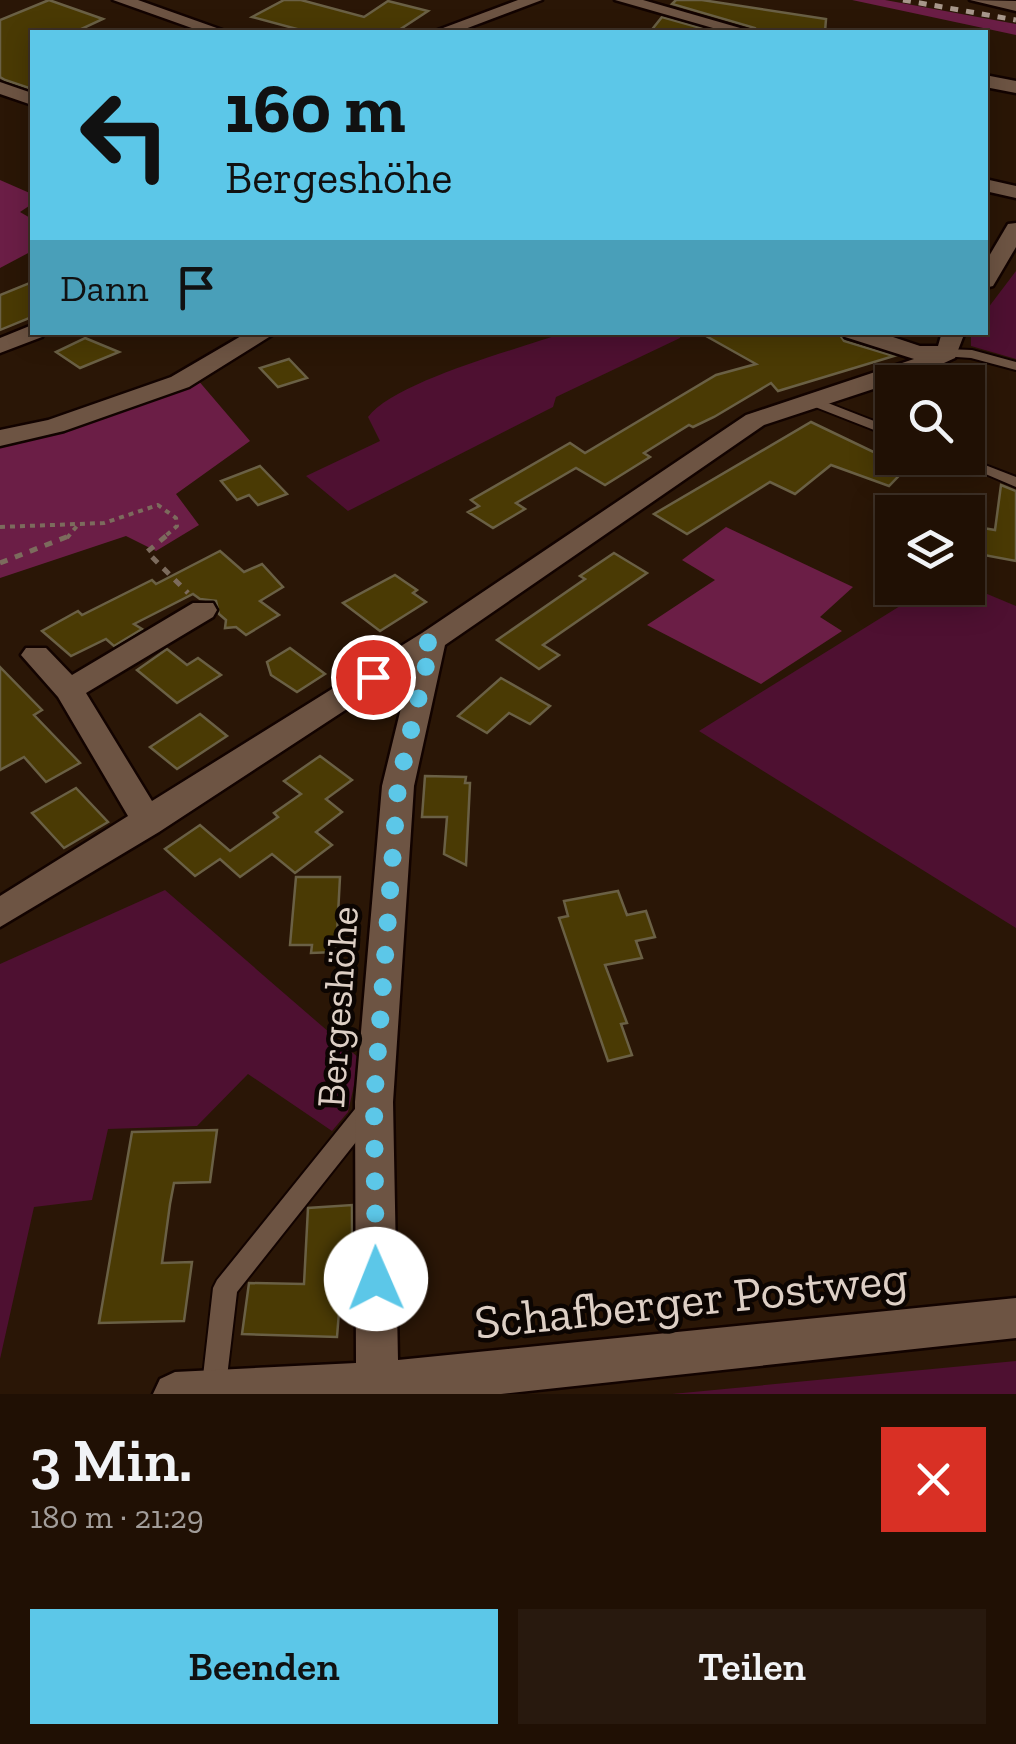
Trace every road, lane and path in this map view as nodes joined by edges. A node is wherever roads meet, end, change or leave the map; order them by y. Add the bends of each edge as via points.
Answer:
1 (121, 0) edge
2 (534, 0) edge
3 (622, 0) edge
4 (978, 0) edge
5 (1016, 6) edge
6 (213, 30) edge
7 (450, 30) edge
8 (737, 30) edge
9 (988, 82) edge
10 (1016, 87) edge
11 (0, 88) edge
12 (30, 100) edge
13 (30, 102) edge
14 (0, 111) edge
15 (988, 186) edge
16 (1016, 192) edge
17 (1016, 229) edge
18 (988, 276) edge
19 (30, 334) edge
20 (261, 335) edge
21 (862, 335) edge
22 (951, 343) edge
23 (0, 346) edge
24 (1016, 366) edge
25 (810, 400) junction
26 (875, 426) edge
27 (0, 438) edge
28 (985, 470) edge
29 (1016, 482) edge
30 (77, 526) junction
31 (0, 527) edge
32 (0, 563) edge
33 (203, 610) joint
34 (432, 640) junction
35 (36, 655) dead end
36 (69, 690) junction
37 (148, 822) junction
38 (0, 914) edge
39 (374, 1102) junction
40 (1016, 1318) edge
41 (377, 1385) junction
42 (432, 1387) edge
43 (194, 1393) edge

1 - 6 street
2 - 7 street
3 - 8 street
4 - 5 street
9 - 10 street
11 - 12 street
13 - 14 street
15 - 16 street
17 - 18 street
19 - 23 street
20 - 27 street via 180,382
21 - 22 street via 918,353
22 - 24 lane
22 - 25 street via 914,368
25 - 26 lane
25 - 34 street via 755,420
28 - 29 lane
30 - 31 path
30 - 32 path via 66,539
30 - 33 path via 158,505 177,526 147,552
33 - 36 street
34 - 37 street
34 - 39 street, Bergeshöhe via 398,786
35 - 36 street
36 - 37 street
37 - 38 street
39 - 41 street, Bergeshöhe
39 - 43 lane via 224,1288
40 - 42 street, Schafberger Postweg
41 - 42 street, Schafberger Postweg
41 - 43 street, Schafberger Postweg

